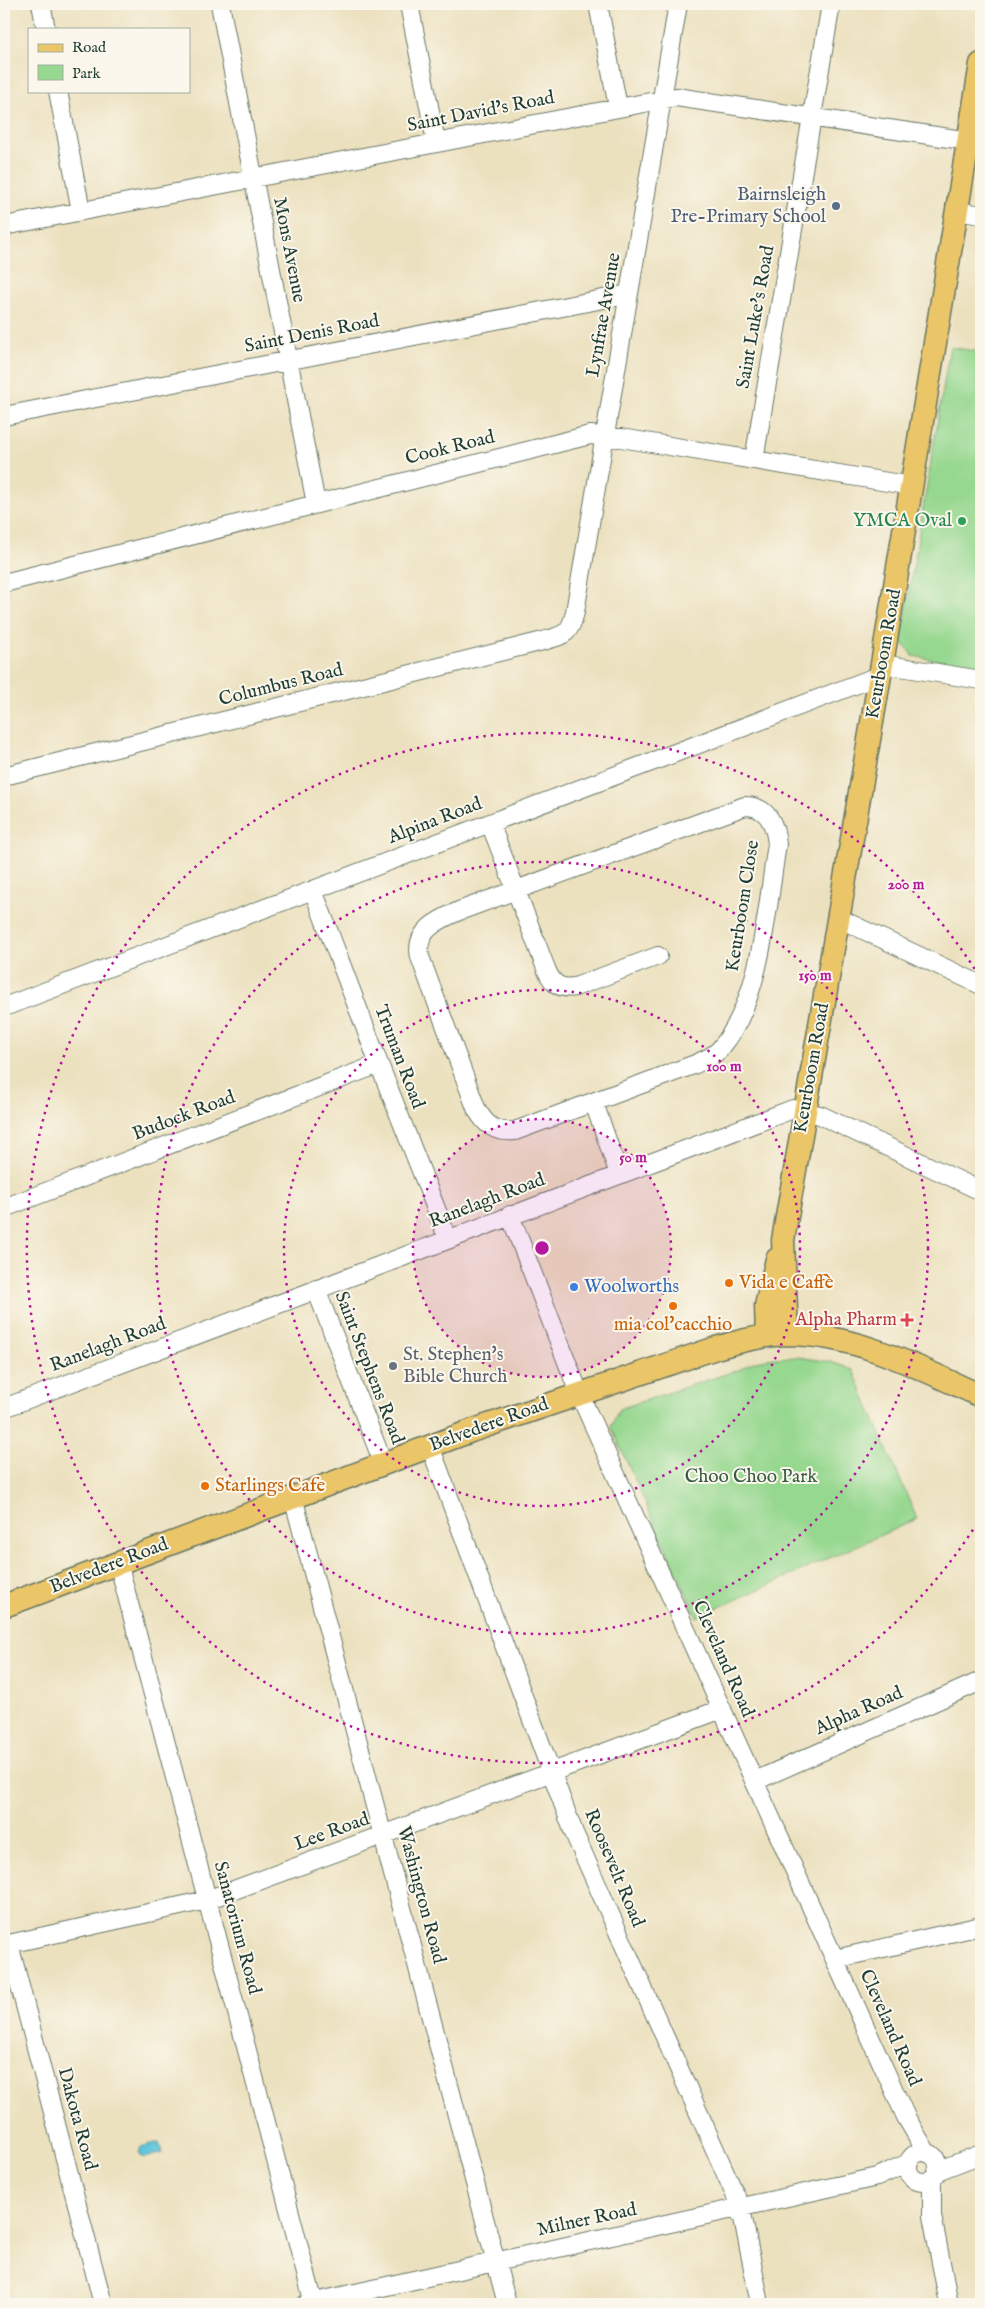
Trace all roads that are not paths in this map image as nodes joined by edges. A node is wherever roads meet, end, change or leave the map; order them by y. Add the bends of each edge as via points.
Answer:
1 (41, 4) edge
2 (220, 4) edge
3 (409, 4) edge
4 (598, 4) edge
5 (678, 4) edge
6 (831, 4) edge
7 (46, 28) edge
8 (981, 64) edge
9 (58, 92) edge
10 (663, 98) junction
11 (618, 108) junction
12 (812, 117) junction
13 (969, 141) junction
14 (436, 142) junction
15 (254, 178) junction
16 (81, 211) junction
17 (958, 211) junction
18 (981, 215) edge
19 (4, 226) edge
20 (629, 294) junction
21 (289, 360) junction
22 (4, 416) edge
23 (605, 436) junction
24 (754, 460) junction
25 (912, 486) junction
26 (316, 504) junction
27 (4, 583) edge
28 (567, 632) joint
29 (882, 669) junction
30 (981, 680) edge
31 (4, 776) edge
32 (490, 823) junction
33 (313, 890) junction
34 (516, 890) junction
35 (838, 918) junction
36 (658, 956) dead end
37 (981, 985) edge
38 (4, 1007) edge
39 (379, 1064) junction
40 (598, 1101) junction
41 (805, 1111) junction
42 (624, 1172) junction
43 (981, 1191) edge
44 (4, 1208) edge
45 (510, 1215) junction
46 (448, 1239) junction
47 (316, 1288) junction
48 (777, 1335) junction
49 (579, 1393) junction
50 (981, 1396) edge
51 (4, 1408) edge
52 (430, 1446) junction
53 (383, 1463) junction
54 (293, 1497) junction
55 (118, 1562) junction
56 (4, 1606) edge
57 (981, 1680) edge
58 (722, 1709) junction
59 (551, 1773) junction
60 (755, 1781) junction
61 (383, 1836) junction
62 (208, 1900) junction
63 (981, 1926) edge
64 (6, 1945) edge
65 (835, 1959) junction
66 (978, 2154) edge
67 (923, 2167) junction
68 (741, 2208) junction
69 (496, 2262) junction
70 (103, 2304) edge
71 (311, 2304) edge
72 (507, 2304) edge
73 (760, 2304) edge
74 (949, 2304) edge

1 - 7 street
2 - 15 street, Mons Avenue
3 - 14 street
4 - 11 street
5 - 10 street, Lynfrae Avenue
6 - 12 street, Saint Luke's Road
8 - 13 main road, Keurboom Road
9 - 16 street
10 - 11 street, Saint David's Road
10 - 12 street, Saint David's Road via 687,97
10 - 20 street, Lynfrae Avenue
11 - 14 street, Saint David's Road
12 - 13 street, Saint David's Road
12 - 24 street, Saint Luke's Road
13 - 17 main road, Keurboom Road
14 - 15 street, Saint David's Road
15 - 16 street, Saint David's Road
15 - 21 street, Mons Avenue
16 - 19 street, Saint David's Road
17 - 18 street
17 - 25 main road, Keurboom Road
20 - 21 street, Saint Denis Road
20 - 23 street, Lynfrae Avenue
21 - 22 street, Saint Denis Road
21 - 26 street, Mons Avenue
23 - 24 street, Cook Road
23 - 26 street, Cook Road via 586,436
23 - 28 street, Lynfrae Avenue via 575,612
24 - 25 street, Cook Road
25 - 29 main road, Keurboom Road
26 - 27 street, Cook Road
28 - 31 street, Columbus Road via 543,641
29 - 30 street
29 - 32 street, Alpina Road
29 - 35 main road, Keurboom Road
32 - 33 street, Alpina Road
32 - 34 street
33 - 38 street, Alpina Road
33 - 39 street, Truman Road
34 - 36 street via 550,977 557,985 576,987
34 - 40 street, Keurboom Close via 436,922 421,936 418,948 476,1108 492,1129 503,1132 515,1131
34 - 40 street, Keurboom Close via 731,809 754,806 768,815 774,827 777,844 757,966 752,987 734,1028 719,1051 710,1057
35 - 37 street
35 - 41 main road, Keurboom Road
39 - 44 street, Budock Road
39 - 46 street, Truman Road
40 - 42 street
41 - 42 street, Ranelagh Road via 793,1109
41 - 43 street, Ranelagh Road via 840,1124
41 - 48 main road, Keurboom Road via 782,1244
42 - 45 street, Ranelagh Road
45 - 46 street, Ranelagh Road
45 - 49 street, Cleveland Road
46 - 47 street, Ranelagh Road
47 - 51 street, Ranelagh Road
47 - 53 street, Saint Stephens Road
48 - 49 main road, Belvedere Road via 716,1348
48 - 50 main road, Belvedere Road via 837,1340 880,1351
49 - 52 main road, Belvedere Road
49 - 58 street, Cleveland Road
52 - 53 main road, Belvedere Road
52 - 59 street, Roosevelt Road
53 - 54 main road, Belvedere Road
54 - 55 main road, Belvedere Road
54 - 61 street, Washington Road
55 - 56 main road, Belvedere Road
55 - 62 street, Sanatorium Road
57 - 60 street, Alpha Road
58 - 59 street, Lee Road
58 - 60 street, Cleveland Road
59 - 61 street, Lee Road
59 - 68 street, Roosevelt Road via 574,1833
60 - 65 street, Cleveland Road
61 - 62 street, Lee Road
61 - 69 street, Washington Road
62 - 64 street, Lee Road
62 - 71 street, Sanatorium Road
63 - 65 street
64 - 70 street, Dakota Road
65 - 67 street, Cleveland Road via 906,2117
66 - 67 street, Milner Road
67 - 68 street, Milner Road
67 - 74 street, Cleveland Road
68 - 69 street, Milner Road
68 - 73 street, Roosevelt Road
69 - 71 street, Milner Road
69 - 72 street, Washington Road

